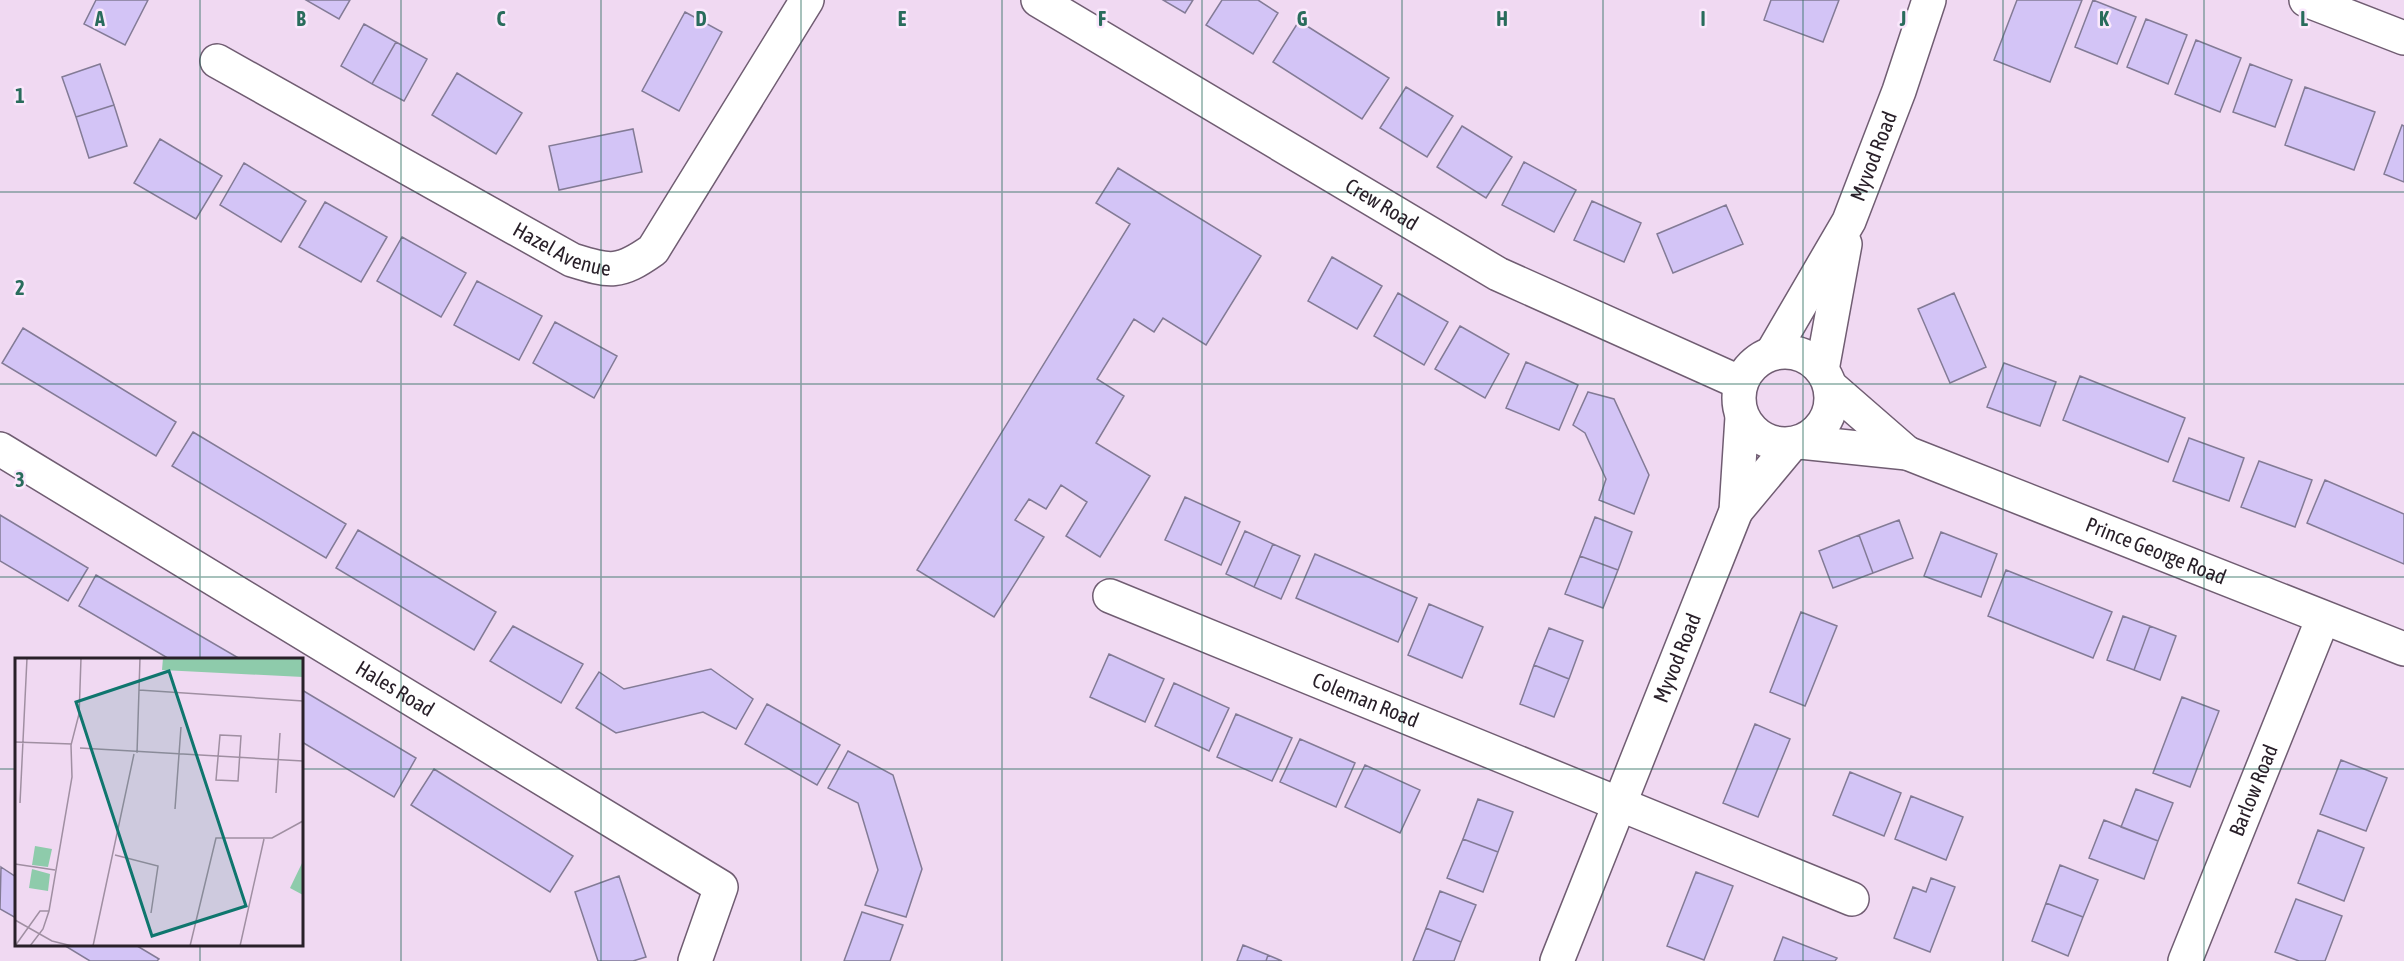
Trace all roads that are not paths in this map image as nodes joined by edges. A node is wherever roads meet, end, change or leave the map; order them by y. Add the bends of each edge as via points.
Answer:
1 (807, 0) edge
2 (1038, 0) edge
3 (1929, 0) edge
4 (1950, 0) edge
5 (2306, 0) edge
6 (2404, 38) edge
7 (217, 61) dead end
8 (1899, 91) junction
9 (1849, 221) junction
10 (1772, 353) junction
11 (1826, 378) junction
12 (1741, 383) junction
13 (1742, 417) junction
14 (1796, 443) junction
15 (0, 449) edge
16 (1907, 453) junction
17 (1736, 511) junction
18 (1110, 596) dead end
19 (2323, 618) junction
20 (2404, 649) edge
21 (1621, 806) junction
22 (1852, 899) dead end
23 (695, 961) edge
24 (1557, 961) edge
25 (2186, 961) edge

1 - 7 street, Hazel Avenue via 653,250 630,266 606,270 572,260
2 - 12 street, Crew Road via 1498,274
3 - 8 street, Myvod Road
4 - 8 street, Myvod Road
5 - 6 street
8 - 9 street, Myvod Road
9 - 10 street, Myvod Road
9 - 11 street, Myvod Road
10 - 11 street via 1787,351 1806,357
10 - 12 street via 1749,369
11 - 14 street via 1831,405 1826,421
11 - 16 street, Prince George Road
12 - 13 street
13 - 14 street via 1758,436 1777,444
13 - 17 street, Myvod Road
14 - 16 street, Prince George Road
14 - 17 street, Myvod Road
15 - 23 street, Hales Road via 721,886
16 - 19 street, Prince George Road
17 - 21 street, Myvod Road
18 - 21 street, Coleman Road
19 - 20 street, Prince George Road
19 - 25 street, Barlow Road
21 - 22 street
21 - 24 street, Myvod Road

